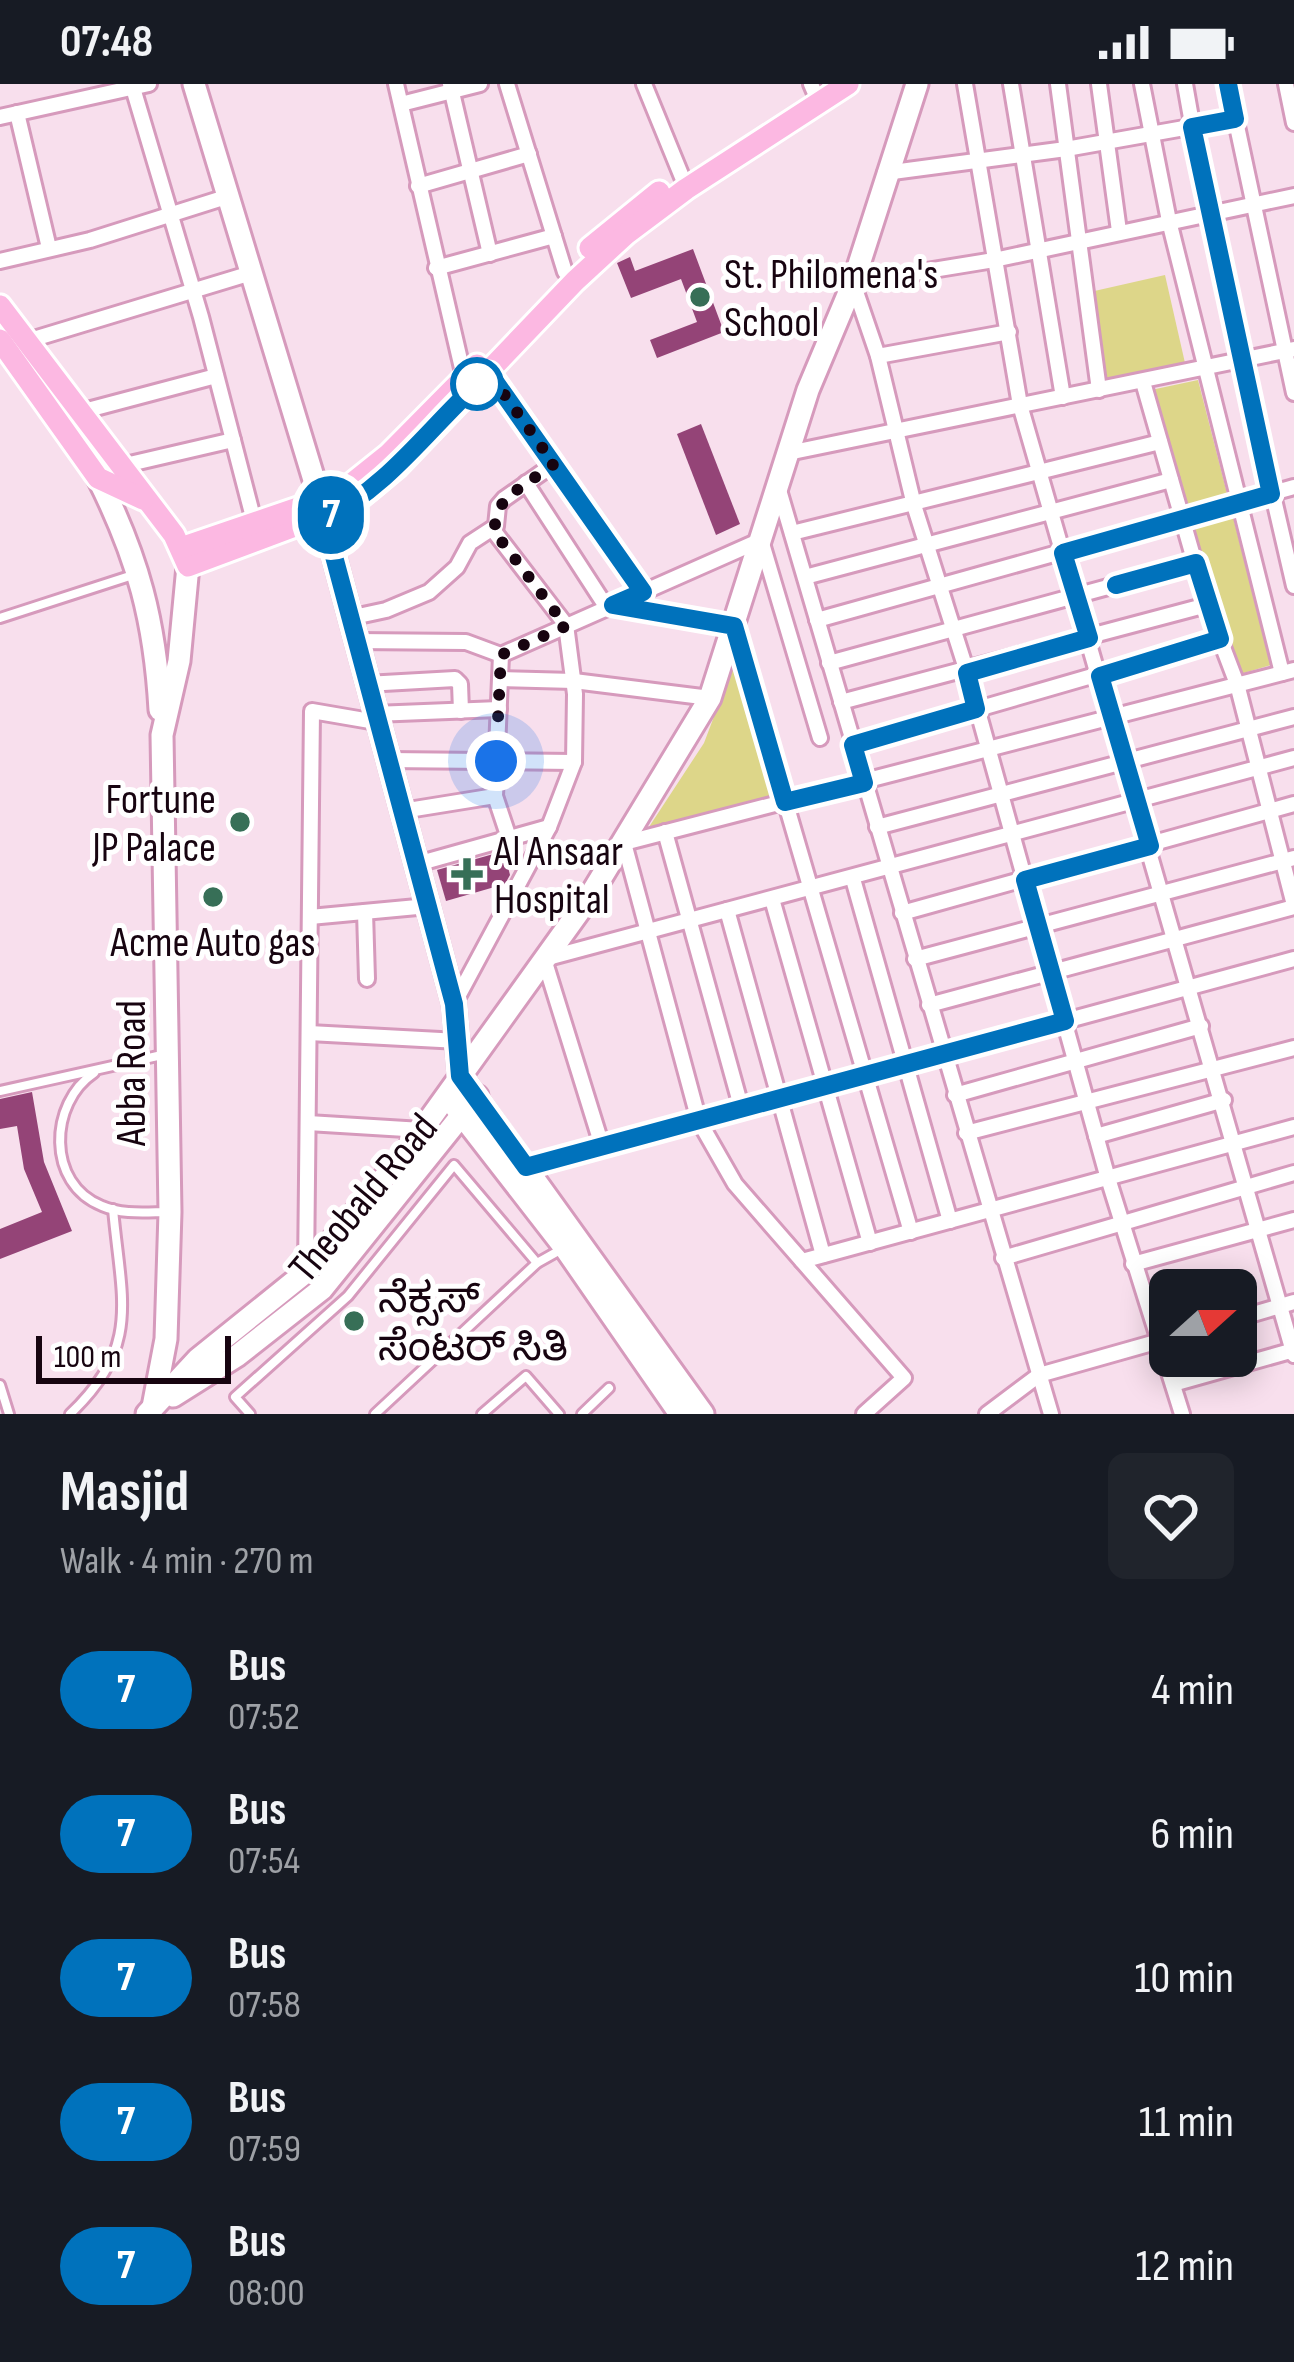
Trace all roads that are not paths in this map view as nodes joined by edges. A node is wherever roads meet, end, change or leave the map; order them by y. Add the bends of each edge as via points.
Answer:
1 (70, 84) edge
2 (194, 84) edge
3 (396, 84) edge
4 (480, 84) edge
5 (507, 84) edge
6 (644, 84) edge
7 (848, 84) edge
8 (917, 84) edge
9 (965, 84) edge
10 (1011, 84) edge
11 (1058, 84) edge
12 (1099, 84) edge
13 (1142, 84) edge
14 (1185, 84) edge
15 (1228, 84) edge
16 (1286, 84) edge
17 (143, 85) edge
18 (817, 86) edge
19 (450, 87) edge
20 (73, 100) junction
21 (401, 104) junction
22 (17, 113) junction
23 (0, 117) edge
24 (1235, 119) junction
25 (1294, 123) edge
26 (1192, 127) junction
27 (1152, 134) junction
28 (1106, 142) junction
29 (1066, 149) junction
30 (529, 154) junction
31 (1023, 155) junction
32 (980, 160) junction
33 (470, 171) junction
34 (885, 172) junction
35 (682, 177) junction
36 (418, 186) junction
37 (1294, 196) edge
38 (226, 197) junction
39 (1254, 205) junction
40 (1208, 214) junction
41 (171, 215) junction
42 (1169, 221) junction
43 (1119, 231) junction
44 (554, 236) junction
45 (1078, 241) junction
46 (50, 248) junction
47 (1038, 250) junction
48 (490, 254) junction
49 (994, 260) junction
50 (0, 261) edge
51 (436, 268) junction
52 (565, 272) junction
53 (248, 274) junction
54 (853, 283) junction
55 (193, 291) junction
56 (0, 306) edge
57 (1009, 332) junction
58 (0, 340) edge
59 (27, 341) junction
60 (1289, 350) edge
61 (878, 356) junction
62 (1241, 361) junction
63 (486, 367) junction
64 (1204, 369) junction
65 (216, 376) junction
66 (464, 377) junction
67 (1143, 382) junction
68 (1099, 390) junction
69 (1294, 393) edge
70 (1063, 397) junction
71 (1020, 405) junction
72 (80, 412) junction
73 (896, 432) junction
74 (233, 440) junction
75 (1160, 442) junction
76 (788, 453) junction
77 (554, 464) junction
78 (121, 466) junction
79 (1040, 475) junction
80 (98, 478) junction
81 (1171, 480) junction
82 (526, 484) junction
83 (778, 485) junction
84 (1294, 487) edge
85 (1271, 494) junction
86 (148, 502) junction
87 (1239, 502) junction
88 (914, 505) junction
89 (323, 511) junction
90 (1052, 514) junction
91 (1182, 518) junction
92 (255, 525) junction
93 (493, 530) junction
94 (792, 533) junction
95 (761, 540) junction
96 (927, 545) junction
97 (1063, 553) junction
98 (185, 557) junction
99 (1196, 563) junction
100 (137, 573) junction
101 (805, 577) junction
102 (939, 584) junction
103 (1294, 586) edge
104 (643, 592) junction
105 (1076, 596) junction
106 (1208, 605) junction
107 (610, 606) junction
108 (0, 618) edge
109 (349, 618) junction
110 (817, 620) junction
111 (566, 626) junction
112 (734, 626) junction
113 (953, 629) junction
114 (1089, 638) junction
115 (1220, 639) junction
116 (355, 641) junction
117 (501, 655) junction
118 (830, 663) junction
119 (1288, 671) edge
120 (967, 673) junction
121 (1100, 676) junction
122 (500, 679) junction
123 (574, 681) junction
124 (366, 684) junction
125 (1238, 684) junction
126 (710, 698) junction
127 (841, 702) junction
128 (499, 709) junction
129 (976, 709) junction
130 (460, 711) junction
131 (1294, 717) edge
132 (375, 718) junction
133 (1112, 718) junction
134 (1249, 729) junction
135 (162, 735) junction
136 (820, 738) dead end
137 (853, 745) junction
138 (987, 752) junction
139 (1294, 758) edge
140 (387, 760) junction
141 (1125, 760) junction
142 (496, 761) junction
143 (574, 762) junction
144 (1258, 768) junction
145 (864, 783) junction
146 (999, 793) junction
147 (495, 796) junction
148 (1136, 801) junction
149 (785, 802) junction
150 (1294, 805) edge
151 (402, 811) junction
152 (1269, 811) junction
153 (548, 827) junction
154 (877, 827) junction
155 (665, 832) junction
156 (1012, 835) junction
157 (509, 838) junction
158 (623, 843) junction
159 (1150, 846) junction
160 (1288, 860) edge
161 (417, 864) junction
162 (889, 869) junction
163 (853, 879) junction
164 (1025, 880) junction
165 (811, 890) junction
166 (1163, 893) junction
167 (772, 899) junction
168 (428, 906) junction
169 (1294, 906) edge
170 (727, 910) junction
171 (365, 912) junction
172 (902, 913) junction
173 (310, 916) junction
174 (688, 920) junction
175 (1039, 926) junction
176 (647, 931) junction
177 (1176, 938) junction
178 (544, 959) junction
179 (915, 959) junction
180 (1294, 959) edge
181 (1052, 972) junction
182 (367, 979) dead end
183 (1191, 987) junction
184 (454, 1004) junction
185 (929, 1005) junction
186 (1065, 1021) junction
187 (1201, 1026) junction
188 (309, 1033) junction
189 (459, 1041) junction
190 (1294, 1048) edge
191 (170, 1053) junction
192 (943, 1054) junction
193 (1076, 1062) junction
194 (907, 1065) junction
195 (1214, 1068) junction
196 (94, 1073) junction
197 (866, 1076) junction
198 (826, 1087) junction
199 (0, 1091) edge
200 (955, 1094) junction
201 (456, 1095) junction
202 (780, 1100) junction
203 (1224, 1100) junction
204 (1087, 1103) junction
205 (742, 1111) junction
206 (699, 1121) junction
207 (308, 1123) junction
208 (1294, 1127) edge
209 (422, 1130) junction
210 (966, 1133) junction
211 (1096, 1136) junction
212 (1236, 1142) junction
213 (603, 1149) junction
214 (526, 1167) junction
215 (1294, 1173) edge
216 (1107, 1175) junction
217 (1248, 1186) junction
218 (113, 1209) junction
219 (988, 1210) junction
220 (170, 1212) junction
221 (1294, 1220) edge
222 (950, 1221) junction
223 (1120, 1222) junction
224 (1261, 1230) junction
225 (911, 1232) junction
226 (870, 1243) junction
227 (566, 1248) junction
228 (823, 1255) junction
229 (1003, 1258) junction
230 (802, 1262) junction
231 (537, 1263) junction
232 (1133, 1264) junction
233 (339, 1272) junction
234 (306, 1273) junction
235 (348, 1295) junction
236 (1149, 1302) edge
237 (1288, 1303) edge
238 (1257, 1313) edge
239 (1149, 1344) edge
240 (1294, 1352) edge
241 (1039, 1375) junction
242 (1172, 1377) edge
243 (1173, 1384) junction
244 (0, 1385) edge
245 (609, 1388) dead end
246 (150, 1411) edge
247 (6, 1412) edge
248 (70, 1414) edge
249 (250, 1414) edge
250 (375, 1414) edge
251 (482, 1414) edge
252 (559, 1414) edge
253 (582, 1414) edge
254 (680, 1414) edge
255 (703, 1414) edge
256 (864, 1414) edge
257 (987, 1414) edge
258 (1051, 1414) edge
259 (1182, 1414) edge

1 - 20 street
2 - 38 main road
3 - 21 street
4 - 19 street
5 - 30 street
6 - 35 street
7 - 63 main road via 626,234
8 - 34 main road
9 - 32 street
10 - 31 street
11 - 29 street
12 - 28 street
13 - 27 street
14 - 26 street
15 - 24 street
16 - 25 street
17 - 20 street
17 - 41 street
18 - 35 main road
19 - 21 street
19 - 33 street
20 - 22 street
21 - 36 street
22 - 23 street
22 - 46 street
24 - 26 street
24 - 39 street
26 - 27 street
26 - 40 street
27 - 28 street
27 - 42 street
28 - 29 street
28 - 43 street
29 - 31 street
29 - 45 street
30 - 33 street
30 - 44 street
31 - 32 street
31 - 47 street
32 - 34 street
32 - 49 street
33 - 36 street
33 - 48 street
34 - 54 main road
35 - 52 main road
36 - 51 street
37 - 39 street
38 - 41 street
38 - 53 main road
39 - 40 street
39 - 60 street
40 - 42 street
40 - 62 street
41 - 46 street
41 - 55 street
42 - 43 street
42 - 64 street
43 - 45 street
44 - 48 street
44 - 52 street
45 - 47 street
45 - 68 street
46 - 50 street
47 - 49 street
47 - 70 street
48 - 51 street
49 - 54 street
49 - 57 street
51 - 66 street
52 - 63 main road
53 - 55 street
53 - 89 main road
54 - 61 street
54 - 76 main road
55 - 59 street
55 - 65 street
56 - 59 main road
57 - 61 street
57 - 71 street
58 - 80 main road, Abba Road
59 - 72 main road
60 - 62 street
60 - 69 street
61 - 73 street
62 - 64 street
62 - 85 street
63 - 66 main road
63 - 77 street
63 - 89 main road via 398,466 351,506
64 - 67 street
64 - 87 street
65 - 72 street
65 - 74 street
66 - 89 main road
67 - 68 street
67 - 75 street
68 - 70 street
70 - 71 street
71 - 73 street
71 - 79 street
72 - 78 main road
73 - 76 street
73 - 88 street
74 - 78 street
74 - 92 street
75 - 79 street
75 - 81 street
76 - 83 main road
77 - 82 street
77 - 104 street
78 - 86 main road
79 - 88 street
79 - 90 street
80 - 86 main road
80 - 100 main road, Abba Road
81 - 90 street
81 - 91 street
82 - 93 street via 498,506
82 - 107 street
83 - 94 street
83 - 95 main road
84 - 85 street
85 - 87 street
85 - 103 street
86 - 98 main road
87 - 91 street
87 - 119 street
88 - 94 street
88 - 96 street
89 - 92 main road
89 - 98 main road
89 - 109 main road
90 - 96 street
90 - 97 street
91 - 97 street
91 - 99 street
92 - 98 main road
93 - 109 street via 470,543 429,592
93 - 111 street
94 - 101 street
95 - 104 street
95 - 112 main road
95 - 136 street
96 - 101 street
96 - 102 street
97 - 102 street
97 - 105 street
98 - 135 main road, Abba Road via 179,661
99 - 105 street
99 - 106 street
100 - 108 lane
100 - 135 main road, Abba Road via 155,634
101 - 110 street
102 - 110 street
102 - 113 street
104 - 107 street
105 - 113 street
105 - 114 street
106 - 114 street
106 - 115 street
107 - 111 street
107 - 112 street
109 - 116 main road
110 - 118 street
111 - 117 street
111 - 123 street
112 - 126 main road
112 - 149 street
113 - 118 street
113 - 120 street
114 - 120 street
114 - 121 street
115 - 121 street
115 - 125 street
116 - 117 street via 466,641
116 - 124 main road
117 - 122 street
118 - 127 street
119 - 125 street
120 - 127 street
120 - 129 street
121 - 129 street
121 - 133 street
122 - 123 street
122 - 128 street
123 - 126 street
123 - 143 street
124 - 130 street via 455,679
124 - 132 main road
125 - 133 street
125 - 134 street
126 - 158 main road
127 - 137 street
128 - 130 street
128 - 142 street
129 - 137 street
129 - 138 street
130 - 132 street
131 - 134 street
132 - 140 main road
132 - 173 street via 312,711
133 - 138 street
133 - 141 street
134 - 141 street
134 - 144 street
135 - 191 main road, Abba Road
137 - 145 street
138 - 145 street
138 - 146 street
139 - 144 street
140 - 142 street
140 - 151 main road
141 - 146 street
141 - 148 street
142 - 143 street
142 - 147 street
143 - 153 street
144 - 148 street
144 - 152 street
145 - 149 street
145 - 154 street
146 - 154 street
146 - 156 street
147 - 151 street
147 - 157 street
148 - 156 street
148 - 159 street
149 - 155 street
149 - 165 street
150 - 152 street
151 - 161 main road
152 - 159 street
152 - 160 street
153 - 157 street
153 - 184 street
154 - 162 street
155 - 158 street
155 - 174 street
156 - 162 street
156 - 164 street
157 - 161 street
158 - 176 street
158 - 178 main road
159 - 164 street
159 - 166 street
160 - 166 street
160 - 169 street
161 - 168 main road
162 - 163 street
162 - 172 street
163 - 165 street
163 - 194 street
164 - 172 street
164 - 175 street
165 - 167 street
165 - 197 street
166 - 175 street
166 - 177 street
167 - 170 street
167 - 198 street
168 - 171 street
168 - 184 main road
169 - 177 street
170 - 174 street
170 - 202 street
171 - 173 street
171 - 182 street
172 - 179 street
173 - 188 street
174 - 176 street
174 - 205 street
175 - 179 street
175 - 181 street
176 - 178 street
176 - 206 street
177 - 181 street
177 - 183 street
178 - 201 main road
178 - 213 street
179 - 185 street
180 - 183 street
181 - 185 street
181 - 186 street
183 - 186 street
183 - 187 street
184 - 189 main road
185 - 192 street
186 - 192 street
186 - 193 street
187 - 193 street
187 - 195 street
188 - 189 street
188 - 207 street
189 - 201 main road
190 - 195 street
191 - 196 lane
191 - 220 main road, Abba Road
192 - 194 street
192 - 200 street
193 - 200 street
193 - 204 street
194 - 197 street
194 - 222 street
195 - 203 street
195 - 204 street
196 - 199 lane
196 - 218 lane via 67,1105 60,1148 76,1187
197 - 198 street
197 - 225 street
198 - 202 street
198 - 226 street
200 - 210 street
201 - 209 main road, Theobald Road
201 - 214 main road via 477,1096
201 - 227 main road
201 - 233 main road, Theobald Road
202 - 205 street
202 - 228 street
203 - 211 street
203 - 212 street
204 - 210 street
204 - 211 street
205 - 206 street
206 - 213 street
206 - 230 street via 735,1184
207 - 209 street
207 - 234 street
208 - 212 street
209 - 234 main road, Theobald Road
210 - 219 street
211 - 216 street
212 - 216 street
212 - 217 street
213 - 214 street
214 - 255 main road
215 - 217 street
216 - 219 street
216 - 223 street
217 - 223 street
217 - 224 street
218 - 220 lane
218 - 248 lane via 124,1328 110,1369
219 - 222 street
219 - 229 street
220 - 246 main road, Abba Road via 166,1339
221 - 224 street
222 - 225 street
223 - 229 street
223 - 232 street
224 - 232 street
224 - 237 street
225 - 226 street
226 - 228 street
227 - 231 lane
227 - 254 main road
228 - 230 street
229 - 241 street
230 - 256 street via 904,1378
231 - 235 lane via 454,1165
231 - 250 lane
232 - 236 street
233 - 235 lane
233 - 246 main road, Theobald Road via 238,1355
234 - 246 main road, Theobald Road via 198,1359
235 - 249 lane via 235,1397
237 - 238 street
237 - 240 street
239 - 241 street
240 - 243 street
241 - 257 street
241 - 258 street
242 - 243 street
243 - 259 street
244 - 247 lane
245 - 253 lane
251 - 252 lane via 526,1376

